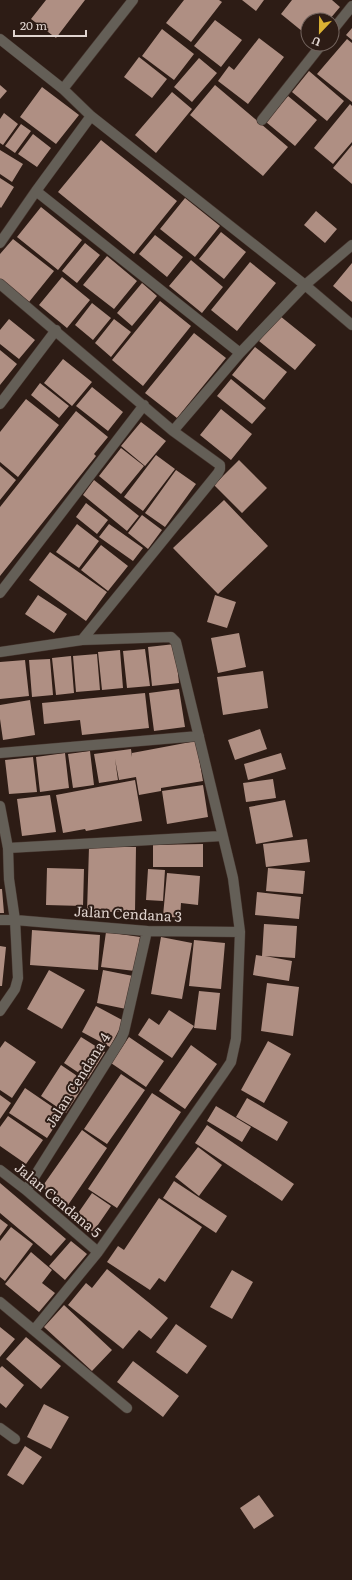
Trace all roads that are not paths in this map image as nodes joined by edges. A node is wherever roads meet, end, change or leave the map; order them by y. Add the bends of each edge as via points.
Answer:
1 (133, 0) edge
2 (352, 6) edge
3 (340, 21) edge
4 (0, 39) edge
5 (316, 52) edge
6 (63, 89) junction
7 (91, 116) junction
8 (262, 120) dead end
9 (36, 191) junction
10 (0, 243) edge
11 (352, 245) edge
12 (0, 284) edge
13 (305, 285) junction
14 (352, 325) edge
15 (56, 330) junction
16 (240, 353) junction
17 (0, 404) edge
18 (144, 405) junction
19 (173, 431) junction
20 (0, 593) edge
21 (82, 640) junction
22 (0, 652) edge
23 (199, 736) junction
24 (0, 753) edge
25 (0, 806) edge
26 (222, 836) junction
27 (8, 848) junction
28 (4, 880) edge
29 (0, 920) edge
30 (15, 920) junction
31 (147, 931) junction
32 (240, 932) junction
33 (0, 1012) edge
34 (0, 1170) edge
35 (26, 1190) junction
36 (98, 1252) junction
37 (0, 1302) edge
38 (34, 1330) junction
39 (127, 1408) dead end
40 (0, 1428) edge
41 (15, 1438) dead end

1 - 6 street
2 - 3 street
4 - 6 street
5 - 8 street
6 - 7 street
7 - 9 street
7 - 13 street
9 - 10 street
9 - 16 street
11 - 13 street
12 - 15 street
13 - 14 street
13 - 16 street
15 - 17 street
15 - 18 street
16 - 19 street
18 - 19 street
18 - 20 street
19 - 21 street via 220,465 220,469
21 - 22 street
21 - 23 street via 170,637 174,639
23 - 24 street
23 - 26 street
25 - 27 street
26 - 27 street
26 - 32 street via 233,878
27 - 28 street
28 - 30 street
29 - 30 street, Jalan Cendana 3
30 - 31 street, Jalan Cendana 3
30 - 33 street via 17,983
31 - 32 street, Jalan Cendana 3
31 - 35 street, Jalan Cendana 4 via 121,1039
32 - 36 street via 236,1040 231,1062
34 - 35 street, Jalan Cendana 5
35 - 36 street, Jalan Cendana 5
36 - 38 street
37 - 38 street
38 - 39 street
40 - 41 street

